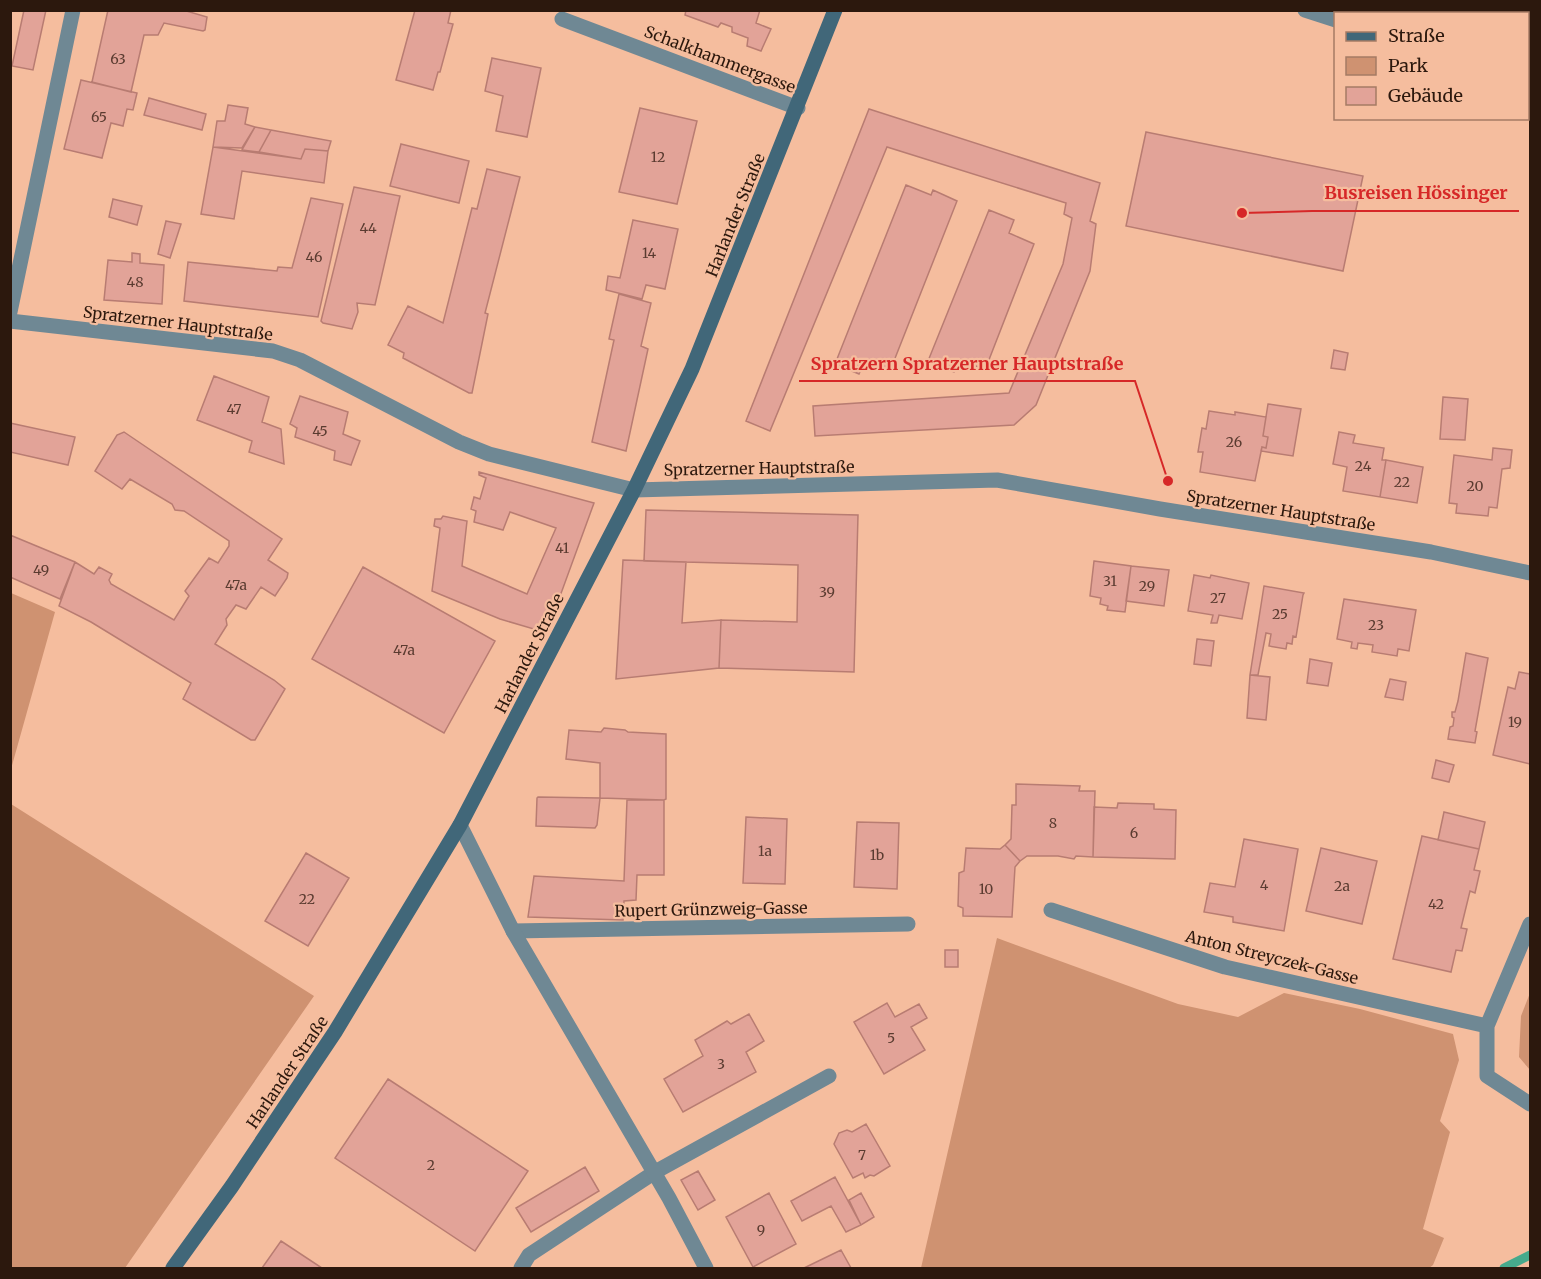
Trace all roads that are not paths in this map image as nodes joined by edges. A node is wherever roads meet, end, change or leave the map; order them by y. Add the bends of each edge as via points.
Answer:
1 (73, 10) edge
2 (835, 10) edge
3 (1305, 10) edge
4 (562, 20) dead end
5 (1334, 20) edge
6 (798, 108) junction
7 (10, 312) edge
8 (10, 321) edge
9 (634, 489) junction
10 (1530, 573) edge
11 (460, 825) junction
12 (1052, 910) dead end
13 (908, 924) dead end
14 (1530, 924) edge
15 (513, 931) junction
16 (1487, 1026) junction
17 (830, 1076) dead end
18 (1530, 1104) edge
19 (655, 1172) junction
20 (173, 1269) edge
21 (521, 1269) edge
22 (706, 1269) edge

1 - 7 street
2 - 6 main road, Harlander Straße
3 - 5 street
4 - 6 street, Schalkhammergasse
6 - 9 main road, Harlander Straße via 692,369
8 - 9 street, Spratzerner Hauptstraße via 273,351 300,360 489,454
9 - 10 street, Spratzerner Hauptstraße via 997,480 1431,552
9 - 11 main road, Harlander Straße
11 - 15 street
11 - 20 main road, Harlander Straße via 335,1032
12 - 16 street, Anton Streyczek-Gasse via 1224,967
13 - 15 street, Rupert Grünzweig-Gasse
14 - 16 street
15 - 19 street
16 - 18 street via 1487,1076
17 - 19 street
19 - 21 street via 529,1255
19 - 22 street

